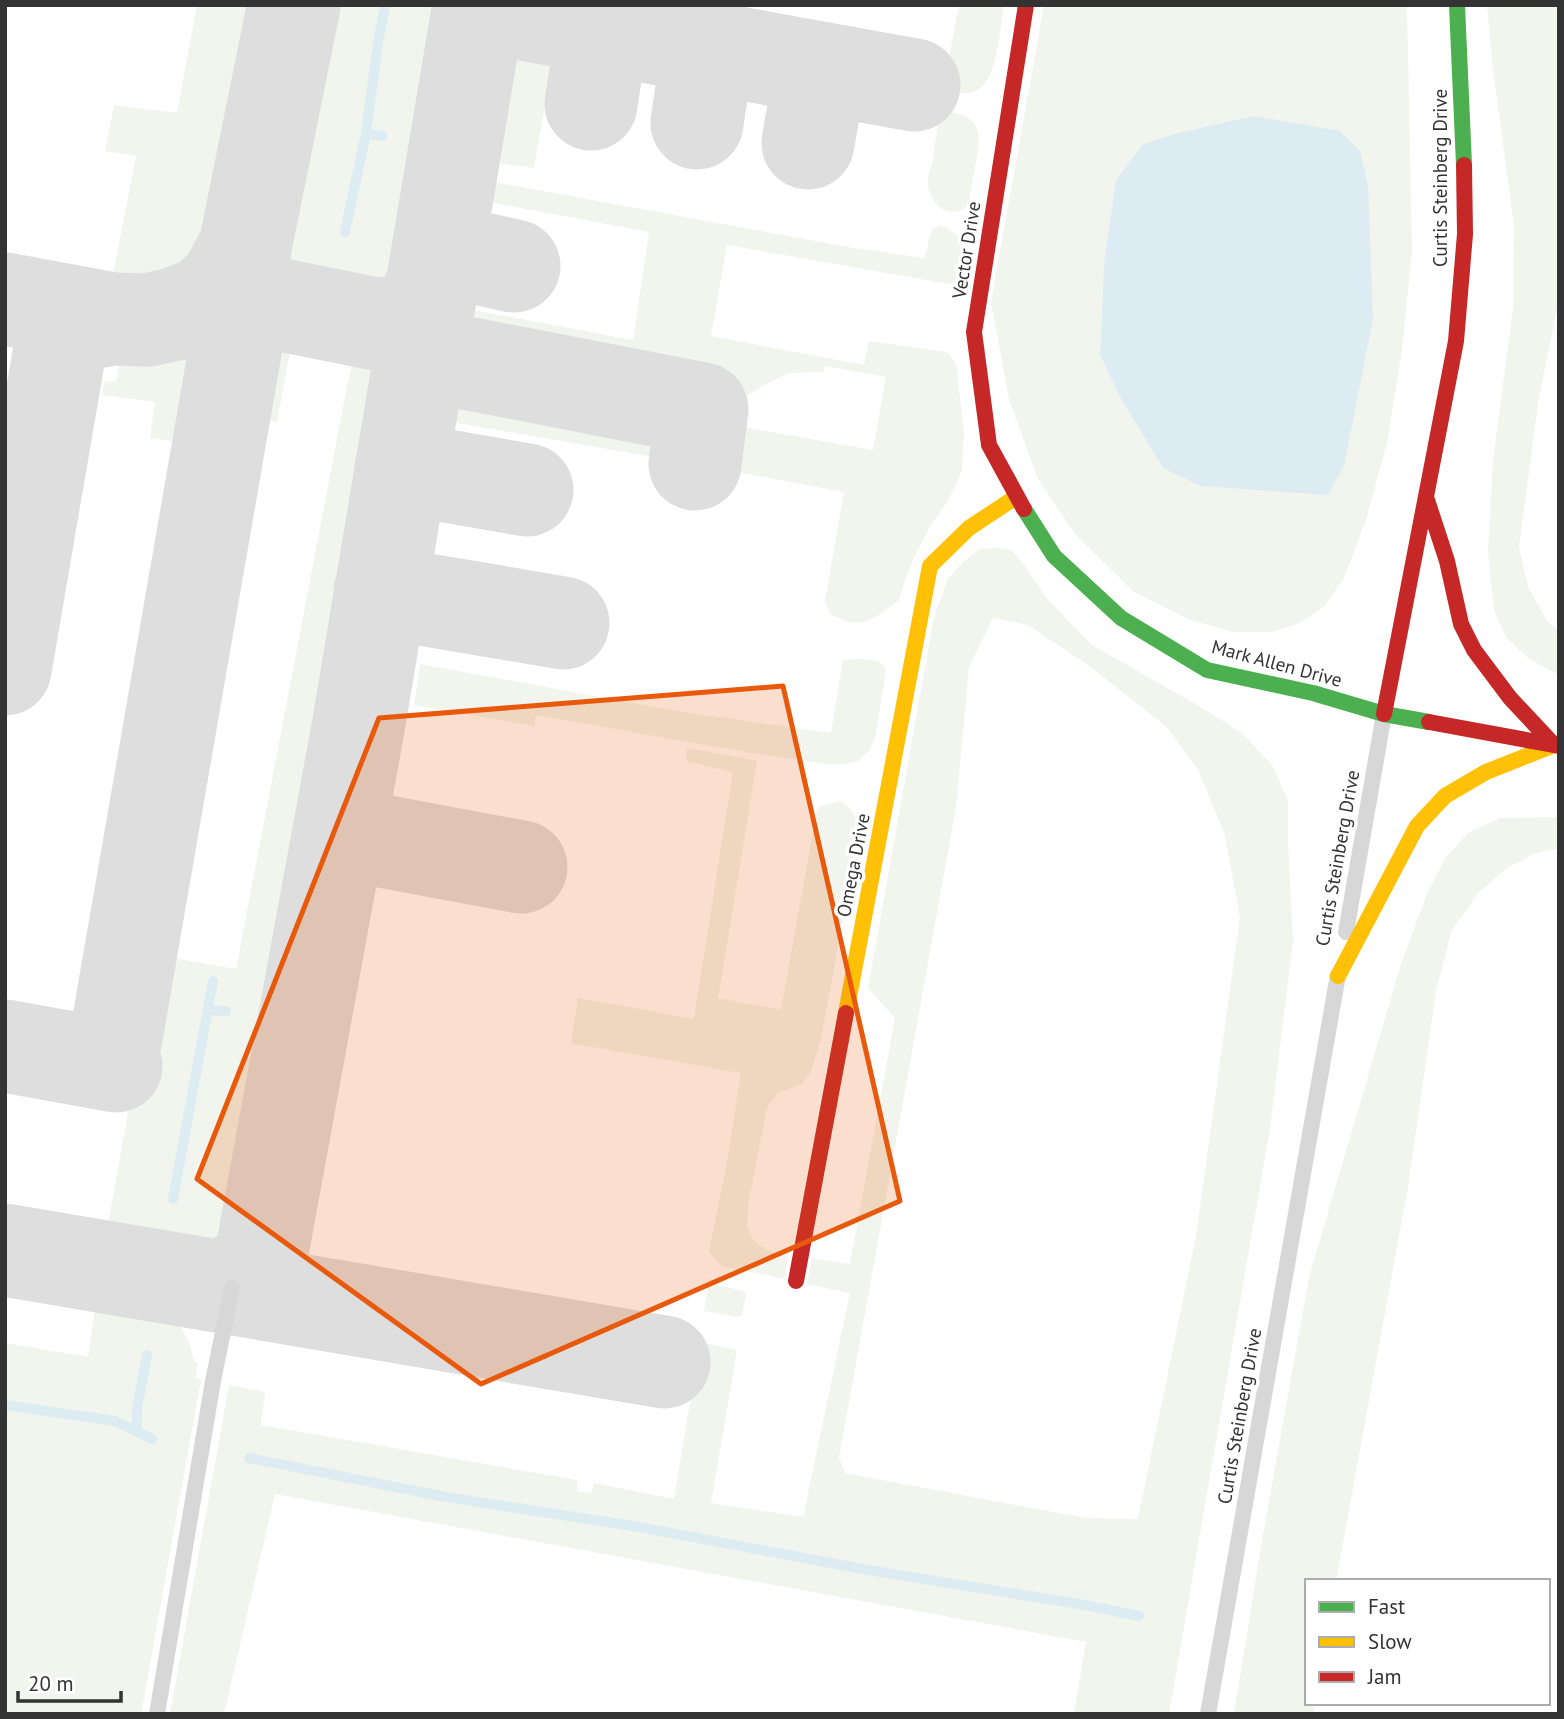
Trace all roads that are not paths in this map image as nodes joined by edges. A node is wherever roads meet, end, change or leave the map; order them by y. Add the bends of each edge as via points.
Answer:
1 (1026, 5) edge
2 (1457, 5) edge
3 (1016, 497) junction
4 (1426, 497) junction
5 (1384, 714) junction
6 (1556, 745) edge
7 (1338, 976) junction
8 (796, 1281) dead end
9 (232, 1288) dead end
10 (157, 1714) edge
11 (1208, 1714) edge

1 - 3 street, Vector Drive via 974,332 989,445
2 - 4 street, Curtis Steinberg Drive via 1465,234 1456,341
3 - 5 street, Mark Allen Drive via 1054,556 1121,618 1207,670
3 - 8 street, Omega Drive via 969,528 930,566
4 - 5 street, Curtis Steinberg Drive
4 - 6 street via 1461,624 1474,650 1510,698
5 - 6 street, Mark Allen Drive
5 - 7 lane, Curtis Steinberg Drive
6 - 7 street via 1486,772 1445,796 1417,826
7 - 11 lane, Curtis Steinberg Drive
9 - 10 lane

